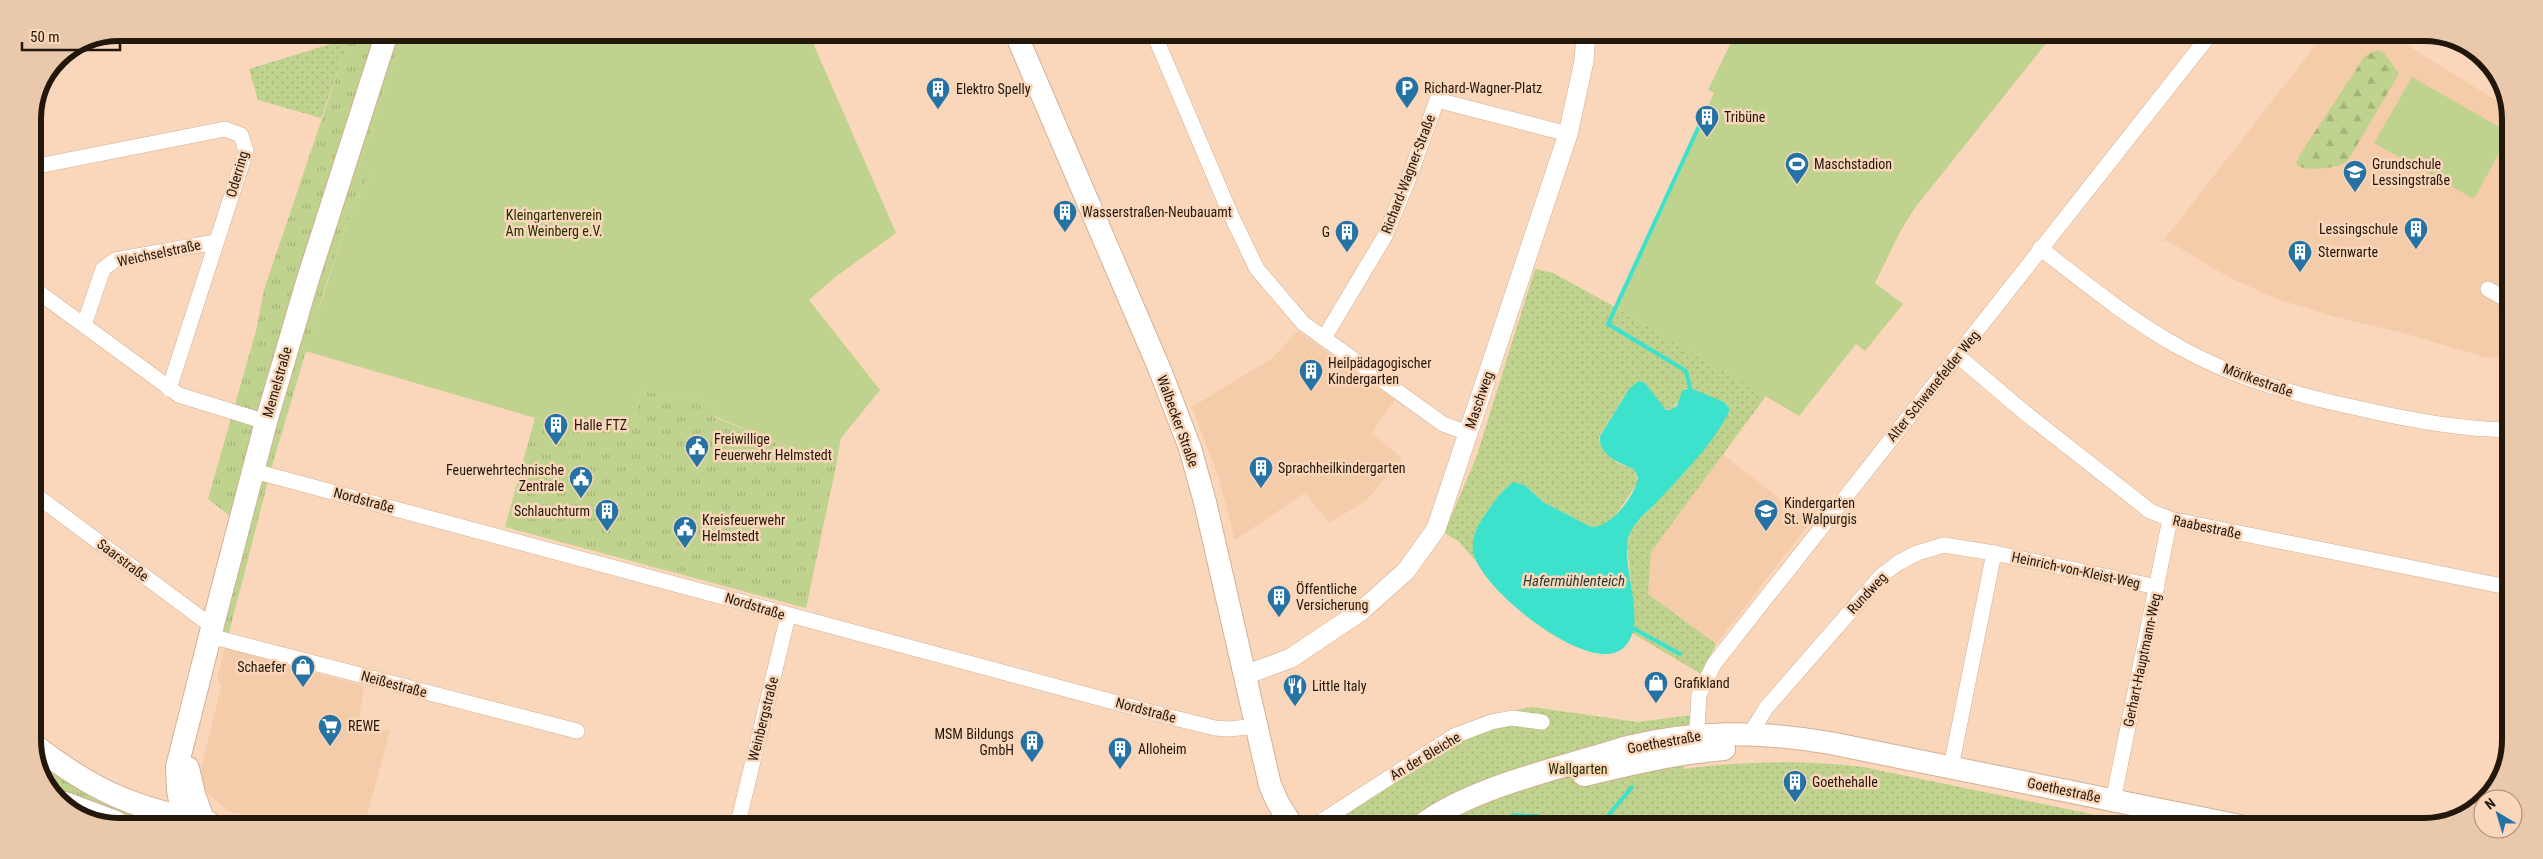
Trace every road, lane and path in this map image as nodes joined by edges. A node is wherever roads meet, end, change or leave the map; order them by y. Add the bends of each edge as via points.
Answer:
1 (384, 41) edge
2 (1019, 41) edge
3 (1157, 41) edge
4 (1586, 41) edge
5 (2204, 41) edge
6 (1568, 134) junction
7 (41, 166) edge
8 (216, 242) junction
9 (2040, 248) junction
10 (2488, 289) dead end
11 (41, 294) edge
12 (2502, 297) edge
13 (84, 325) junction
14 (1324, 338) junction
15 (1958, 356) junction
16 (169, 389) junction
17 (266, 422) junction
18 (2502, 429) edge
19 (1468, 433) junction
20 (254, 471) junction
21 (41, 499) edge
22 (2170, 519) junction
23 (1994, 553) junction
24 (2502, 586) edge
25 (2157, 587) junction
26 (788, 616) junction
27 (212, 632) junction
28 (1245, 675) junction
29 (1542, 722) dead end
30 (1257, 726) junction
31 (577, 731) dead end
32 (1751, 733) junction
33 (185, 736) junction
34 (1696, 743) junction
35 (1830, 743) junction
36 (42, 751) edge
37 (178, 767) junction
38 (1950, 767) junction
39 (2113, 801) junction
40 (130, 803) junction
41 (185, 818) edge
42 (194, 818) edge
43 (196, 818) edge
44 (739, 818) edge
45 (1287, 818) edge
46 (1327, 818) edge
47 (1432, 818) edge
48 (1457, 818) edge
49 (2199, 818) edge

1 - 17 main road, Memelstraße
2 - 28 main road, Walbecker Straße via 1160,370 1190,448
3 - 14 street via 1230,214 1257,269 1303,323
4 - 6 street, Maschweg
5 - 9 street, Alter Schwanefelder Weg
6 - 14 street, Richard-Wagner-Straße via 1437,100 1385,236
6 - 19 street, Maschweg
7 - 8 street, Oderring via 225,130 237,132 244,139 246,151
8 - 13 street, Weichselstraße via 115,260 103,269
8 - 16 street, Oderring
9 - 15 street, Alter Schwanefelder Weg
9 - 18 street, Mörikestraße via 2157,334 2202,359 2255,381 2398,418
10 - 12 street
11 - 13 street
13 - 16 street
14 - 19 street via 1442,424
15 - 22 street, Raabestraße via 2150,511
15 - 34 street, Alter Schwanefelder Weg via 1714,664 1698,695
16 - 17 street via 188,400
17 - 20 main road, Memelstraße
19 - 28 street, Maschweg via 1436,529 1406,571 1367,606 1314,644 1277,665
20 - 26 street, Nordstraße
20 - 27 main road, Memelstraße
21 - 27 street, Saarstraße
22 - 24 street, Raabestraße
22 - 25 street, Gerhart-Hauptmann-Weg
23 - 25 street, Heinrich-von-Kleist-Weg
23 - 32 street, Rundweg via 1944,545 1917,553 1882,575 1766,708
23 - 38 street
25 - 39 street, Gerhart-Hauptmann-Weg
26 - 30 street, Nordstraße via 1214,728
26 - 44 street, Weinbergstraße
27 - 31 street, Neißestraße
27 - 33 main road, Memelstraße
28 - 30 main road, Walbecker Straße
29 - 46 street, An der Bleiche via 1505,719 1454,736
30 - 45 main road, Walbecker Straße via 1270,785
32 - 34 main road, Goethestraße
32 - 35 main road, Goethestraße
33 - 37 main road, Memelstraße
33 - 43 main road, Memelstraße
34 - 35 main road, Goethestraße
34 - 47 main road, Goethestraße via 1646,742 1528,778 1468,800
34 - 48 main road, Goethestraße via 1526,791 1480,806
35 - 38 main road, Goethestraße
36 - 40 main road via 84,781
37 - 40 main road via 162,793
37 - 42 main road, Memelstraße via 178,790
38 - 39 main road, Goethestraße
39 - 49 main road, Goethestraße
40 - 41 main road

